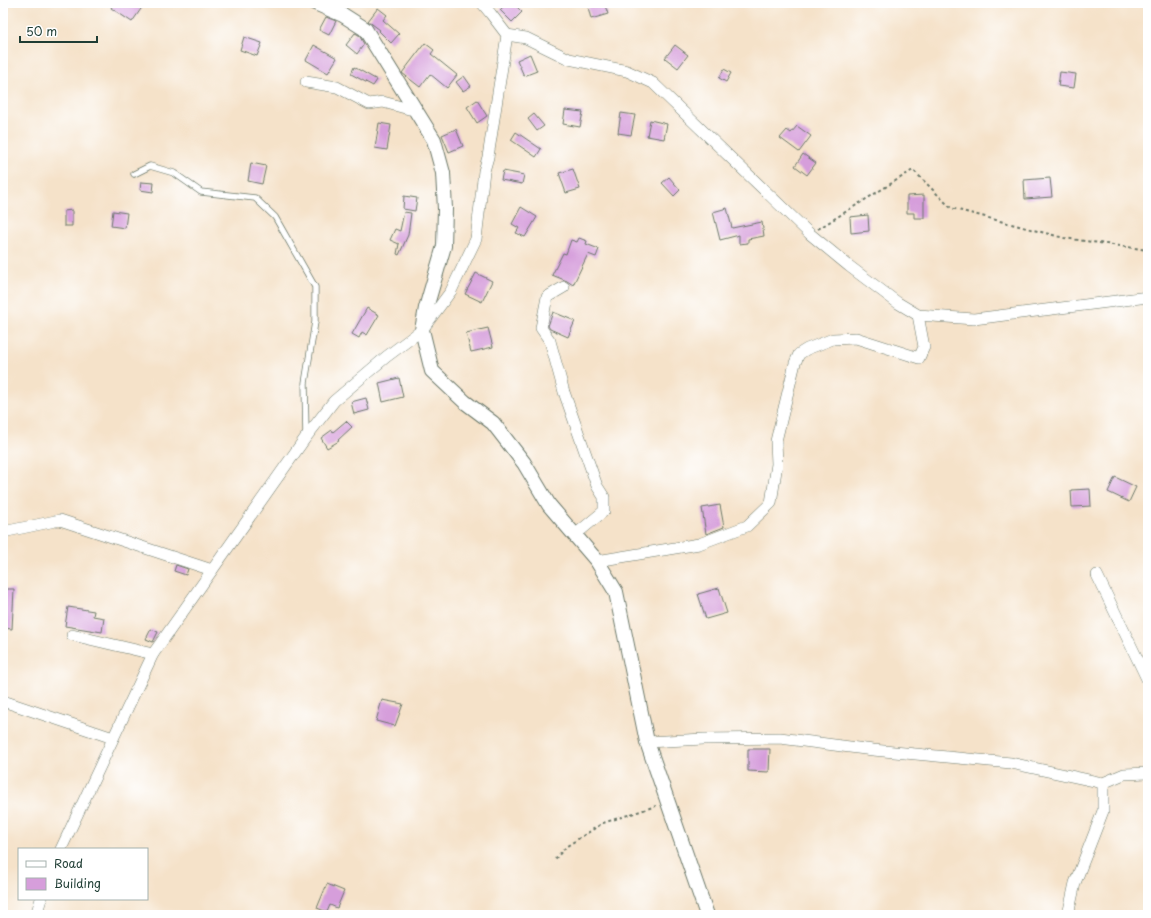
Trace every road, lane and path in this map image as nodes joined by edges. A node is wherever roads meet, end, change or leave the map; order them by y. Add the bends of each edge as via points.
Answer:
1 (315, 3) edge
2 (482, 3) edge
3 (507, 35) junction
4 (306, 82) dead end
5 (414, 109) junction
6 (134, 174) dead end
7 (810, 234) junction
8 (1148, 250) edge
9 (564, 288) dead end
10 (1148, 297) edge
11 (918, 315) junction
12 (422, 330) junction
13 (306, 437) junction
14 (3, 532) edge
15 (575, 535) junction
16 (597, 561) junction
17 (212, 570) junction
18 (1097, 575) dead end
19 (72, 635) dead end
20 (153, 654) junction
21 (1148, 681) edge
22 (3, 701) edge
23 (113, 738) junction
24 (647, 742) junction
25 (1148, 773) edge
26 (1103, 783) junction
27 (668, 802) junction
28 (61, 848) edge
29 (555, 859) dead end
30 (41, 900) edge
31 (36, 915) edge
32 (708, 915) edge
33 (1068, 915) edge

1 - 5 street via 343,15 365,29
2 - 3 street
3 - 7 street via 526,38 569,59 627,71 653,83
3 - 12 street via 484,171 476,239 451,291
4 - 5 street via 337,87 369,104 383,102
5 - 12 street via 434,140 443,173 445,209 444,246
6 - 13 lane via 150,166 174,174 201,192 255,198 275,217 315,287 315,322 305,383
7 - 8 path via 913,170 952,208 1064,238
7 - 11 street via 898,303
9 - 15 street via 547,297 542,328 550,341 564,392 597,486 604,497 604,511
10 - 11 street via 974,319
11 - 16 street via 924,347 919,358 856,338 833,339 799,354 776,441 777,464 771,503 747,526 699,544
12 - 13 street via 334,401
12 - 15 street via 432,371 465,402 493,423 524,463 549,505
13 - 17 street
14 - 17 street via 60,520
15 - 16 street
16 - 24 street via 616,592
17 - 20 street
18 - 21 street
19 - 20 street
20 - 23 street
22 - 23 street
23 - 28 street
24 - 26 street via 780,738 873,750 1011,762
24 - 27 street
25 - 26 street via 1124,774
26 - 33 street via 1103,811 1075,883
27 - 29 path via 603,823 567,846
27 - 32 street
30 - 31 street

